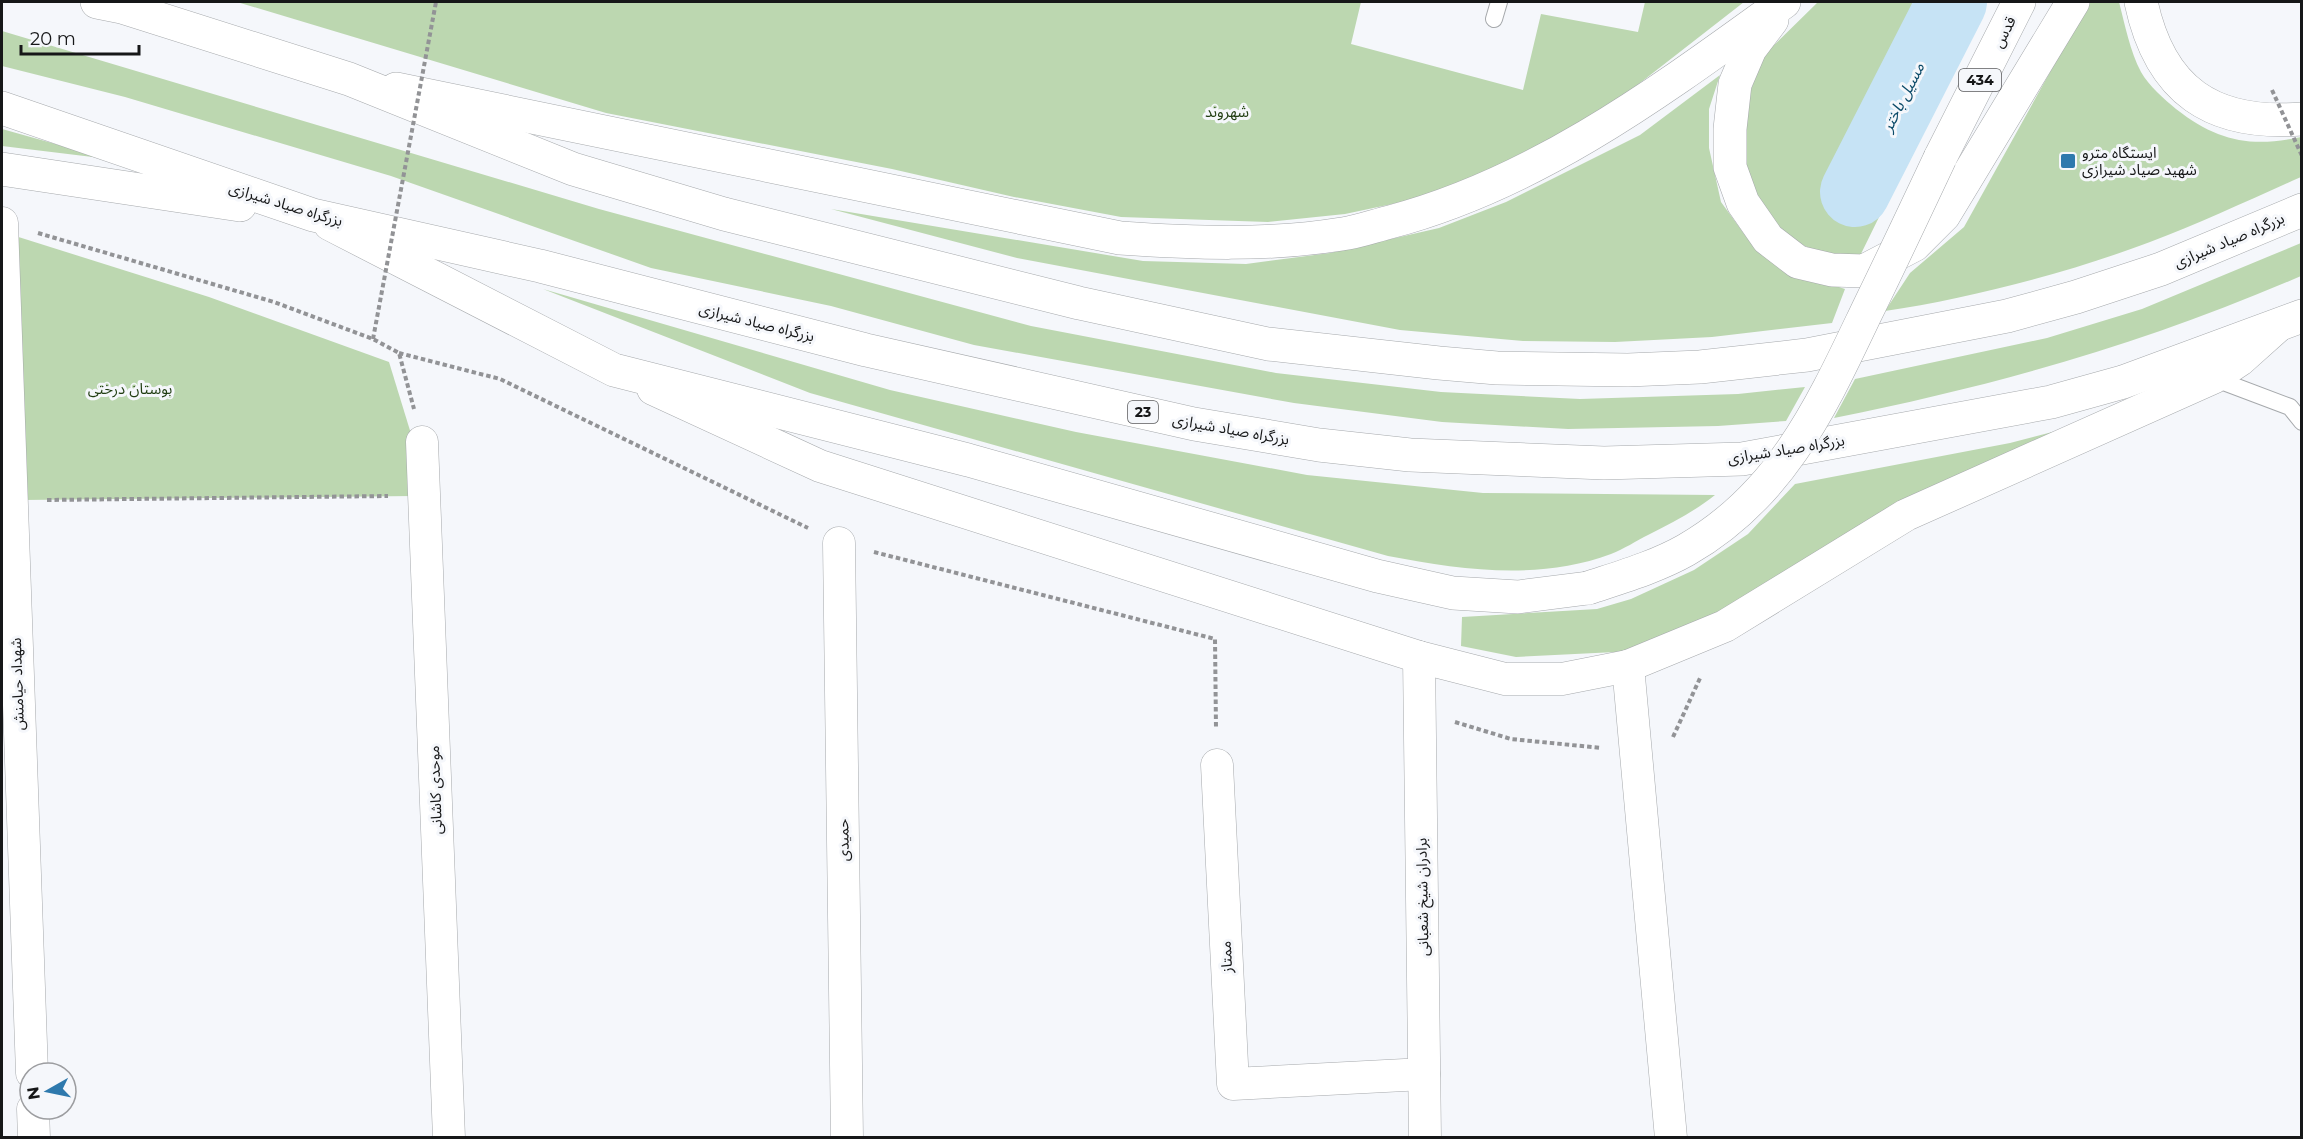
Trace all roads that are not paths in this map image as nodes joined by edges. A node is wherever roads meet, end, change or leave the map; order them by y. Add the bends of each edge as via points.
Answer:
1 (1498, 2) edge
2 (1785, 2) edge
3 (2019, 2) edge
4 (2073, 2) edge
5 (2141, 2) edge
6 (109, 3) edge
7 (1494, 20) dead end
8 (349, 79) junction
9 (2, 108) edge
10 (2301, 119) edge
11 (2, 169) edge
12 (2301, 210) edge
13 (313, 215) junction
14 (2, 223) edge
15 (2291, 320) edge
16 (614, 370) junction
17 (2213, 378) junction
18 (2301, 422) edge
19 (422, 442) road end
20 (839, 543) road end
21 (1419, 657) junction
22 (1628, 666) junction
23 (1216, 765) road end
24 (32, 1061) edge
25 (1424, 1074) junction
26 (33, 1121) edge
27 (34, 1137) edge
28 (448, 1137) edge
29 (847, 1137) edge
30 (1425, 1137) edge
31 (1671, 1137) edge

1 - 7 lane
2 - 4 main road via 1750,49 1735,84 1730,167 1743,203 1767,238 1798,262 1832,270 1864,271 1914,245 1944,215
2 - 8 main road via 1609,124 1516,174 1415,215 1343,234 1269,242 1193,243 1120,237
3 - 16 main road, قدس / 434, bridge via 1821,408 1779,469 1720,526 1686,549 1588,588 1518,597 1454,593 1377,576 968,460
5 - 10 main road via 2155,49 2169,71 2205,103 2249,120
6 - 8 main road, بزرگراه صیاد شیرازی
8 - 12 main road, بزرگراه صیاد شیرازی via 573,169 724,214 1068,300 1268,344 1497,368 1628,370 1807,356 1974,323 2076,297 2161,268
9 - 13 main road, بزرگراه صیاد شیرازی / 23
11 - 13 main road
13 - 15 main road, بزرگراه صیاد شیرازی / 23 via 540,266 866,350 1194,424 1319,445 1498,460 1604,463 1742,459 2061,399 2123,382
13 - 16 main road, قدس
14 - 24 street, شهداد حیامنش
15 - 17 street
16 - 21 street via 820,466
17 - 18 lane via 2290,407
17 - 22 street via 1906,515 1725,626
19 - 28 street, موحدی کاشانی
20 - 29 street, حمیدی
21 - 22 street via 1505,679 1562,679
21 - 25 street, برادران شیخ شعبانی
22 - 31 street
23 - 25 street, ممتاز via 1233,1084
25 - 30 street, برادران شیخ شعبانی
26 - 27 street

